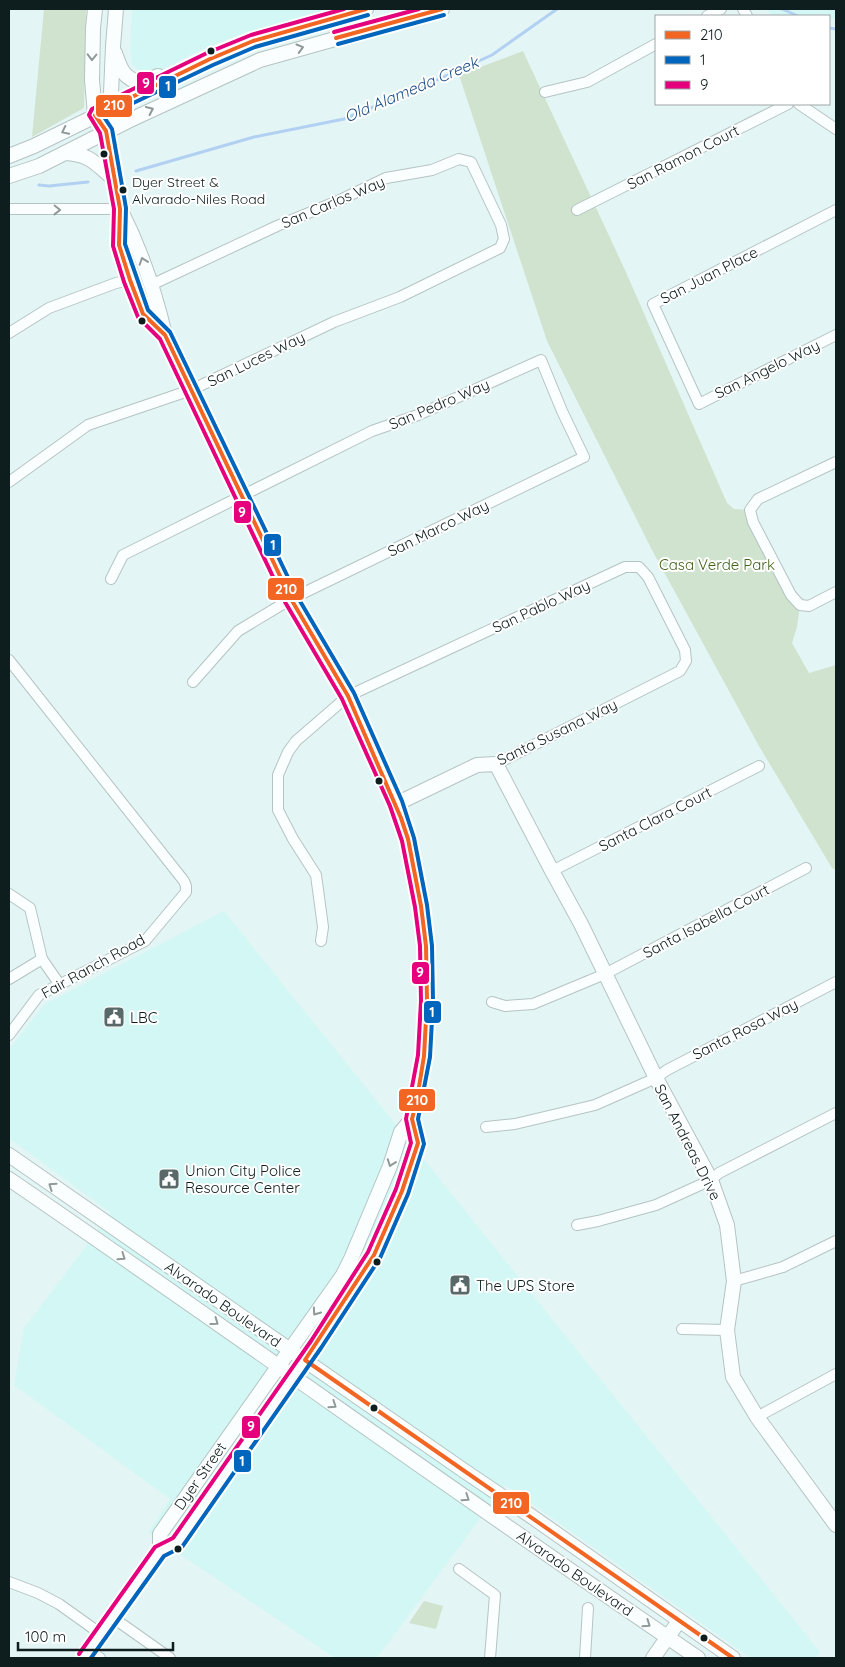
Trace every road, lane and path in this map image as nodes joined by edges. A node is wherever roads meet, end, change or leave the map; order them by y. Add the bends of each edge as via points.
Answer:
1 (95, 9) edge
2 (116, 9) edge
3 (366, 9) edge
4 (442, 9) edge
5 (721, 9) edge
6 (709, 15) edge
7 (655, 45) edge
8 (113, 46) junction
9 (210, 59) junction
10 (545, 92) dead end
11 (786, 105) edge
12 (801, 105) edge
13 (114, 107) junction
14 (95, 115) junction
15 (836, 129) edge
16 (106, 131) junction
17 (65, 152) junction
18 (9, 156) edge
19 (9, 176) edge
20 (114, 180) junction
21 (9, 209) edge
22 (120, 209) junction
23 (577, 210) dead end
24 (836, 210) edge
25 (504, 239) joint
26 (130, 280) junction
27 (150, 285) junction
28 (9, 333) edge
29 (165, 335) junction
30 (836, 335) edge
31 (191, 390) junction
32 (698, 404) joint
33 (584, 457) joint
34 (836, 462) edge
35 (9, 482) edge
36 (242, 496) junction
37 (111, 578) dead end
38 (836, 592) edge
39 (291, 599) junction
40 (9, 660) edge
41 (686, 661) joint
42 (193, 682) dead end
43 (348, 696) junction
44 (496, 764) junction
45 (759, 766) dead end
46 (396, 804) junction
47 (806, 868) dead end
48 (552, 871) junction
49 (9, 894) edge
50 (321, 941) dead end
51 (42, 960) junction
52 (606, 974) junction
53 (9, 979) edge
54 (836, 982) edge
55 (60, 985) junction
56 (492, 1002) dead end
57 (9, 1035) edge
58 (656, 1078) junction
59 (836, 1113) edge
60 (412, 1120) junction
61 (486, 1127) dead end
62 (9, 1155) edge
63 (9, 1179) edge
64 (711, 1180) junction
65 (577, 1225) dead end
66 (836, 1241) edge
67 (734, 1281) junction
68 (682, 1328) dead end
69 (727, 1330) junction
70 (290, 1350) junction
71 (305, 1360) junction
72 (278, 1367) junction
73 (836, 1374) edge
74 (293, 1377) junction
75 (756, 1417) junction
76 (203, 1472) junction
77 (834, 1515) edge
78 (182, 1536) junction
79 (160, 1551) junction
80 (458, 1569) dead end
81 (9, 1582) edge
82 (588, 1608) dead end
83 (112, 1617) junction
84 (679, 1621) junction
85 (101, 1634) junction
86 (667, 1637) junction
87 (91, 1656) edge
88 (170, 1658) edge
89 (490, 1658) edge
90 (585, 1658) edge
91 (653, 1658) edge
92 (698, 1658) edge
93 (733, 1658) edge

1 -> 14 main road, Dyer Street via 92,80
2 - 8 main road, Dyer Street
3 - 9 main road via 253,41
16 -> 4 main road via 260,60
5 - 6 street
7 - 10 street via 587,82
8 - 9 main road via 126,76 141,84 190,61
8 - 13 main road, Dyer Street via 111,93
9 - 13 main road
11 - 23 street, San Ramon Court
12 - 15 street
13 - 14 main road
13 - 16 main road, Dyer Street
14 - 16 main road, Dyer Street
14 -> 18 main road
16 - 17 main road
16 - 20 main road, Dyer Street
17 - 19 main road via 39,166
17 - 20 main road via 89,158
20 - 22 main road, Dyer Street
21 -> 22 street
22 - 26 main road, Dyer Street via 119,245
27 -> 22 main road, Dyer Street
24 - 32 street, San Juan Place via 653,304
25 - 27 street, San Carlos Way via 501,226 470,162 459,159 432,170 386,178
25 - 31 street, San Luces Way via 500,248 400,297 334,322
26 - 28 street via 49,308
26 - 29 main road, Dyer Street via 143,314
27 - 29 main road, Dyer Street
29 - 31 main road, Dyer Street
30 - 32 street, San Angelo Way
31 - 35 street, San Luces Way via 88,425
31 - 36 main road, Dyer Street
33 - 36 street, San Pedro Way via 540,360 418,415 372,431
33 - 39 street, San Marco Way
34 - 38 street via 758,499 750,510 753,522 791,595 800,605 810,606
36 - 37 street via 123,555
36 - 39 main road, Dyer Street
39 - 42 street, San Marco Way via 238,631
39 - 43 main road, Dyer Street
40 - 55 street, Fair Ranch Road via 186,886 186,892 145,941
41 - 43 street, San Pablo Way via 685,650 648,577 639,567 625,567
41 - 44 street, Santa Susana Way via 680,671
43 - 46 main road, Dyer Street
43 - 50 street, San Pablo Way via 296,741 278,775 278,810 316,875 323,927
44 - 46 main road, Santa Susana Way via 477,765
44 - 48 main road, San Andreas Drive
45 - 48 street, Santa Clara Court
46 - 60 main road, Dyer Street via 408,839 426,946 424,1056
47 - 52 street, Santa Isabella Court
48 - 52 main road, San Andreas Drive
49 - 51 street via 30,908
51 - 53 street
51 - 55 street
52 - 56 street, Santa Isabella Court via 533,1004 505,1006
52 - 58 main road, San Andreas Drive
54 - 58 street, Santa Rosa Way
55 - 57 street, Fair Ranch Road via 39,995
58 - 61 street, Santa Rosa Way via 595,1104 515,1124
58 - 64 main road, San Andreas Drive
59 - 64 street
60 -> 70 main road, Dyer Street via 401,1132 390,1166 343,1275
60 - 71 main road, Dyer Street via 418,1143 399,1200 374,1256
70 -> 62 main road, Alvarado Boulevard
63 -> 72 main road, Alvarado Boulevard
64 - 65 street via 656,1205
64 - 67 main road, San Andreas Drive via 727,1225
66 - 67 street via 783,1267
67 - 69 main road, San Andreas Drive
68 - 69 street
69 - 75 main road, San Andreas Drive via 733,1377
70 - 71 main road, Alvarado Boulevard
70 - 72 main road, Dyer Street
71 - 74 main road, Dyer Street
71 - 84 main road, Alvarado Boulevard
72 - 74 main road, Alvarado Boulevard
72 - 76 main road, Dyer Street
73 - 75 street
74 - 78 main road, Dyer Street
74 -> 86 main road, Alvarado Boulevard
75 - 77 main road, San Andreas Drive
76 - 78 main road via 204,1488 181,1523
76 - 79 main road, Dyer Street via 160,1534
78 - 79 main road, Dyer Street via 177,1543
79 - 83 main road, Dyer Street
80 - 89 street via 496,1595
81 - 85 street via 60,1604
82 - 90 street
83 - 85 main road, Dyer Street
83 - 88 street
84 - 86 main road
84 - 93 main road, Alvarado Boulevard
85 - 87 main road, Dyer Street
86 - 91 main road
86 - 92 main road, Alvarado Boulevard

